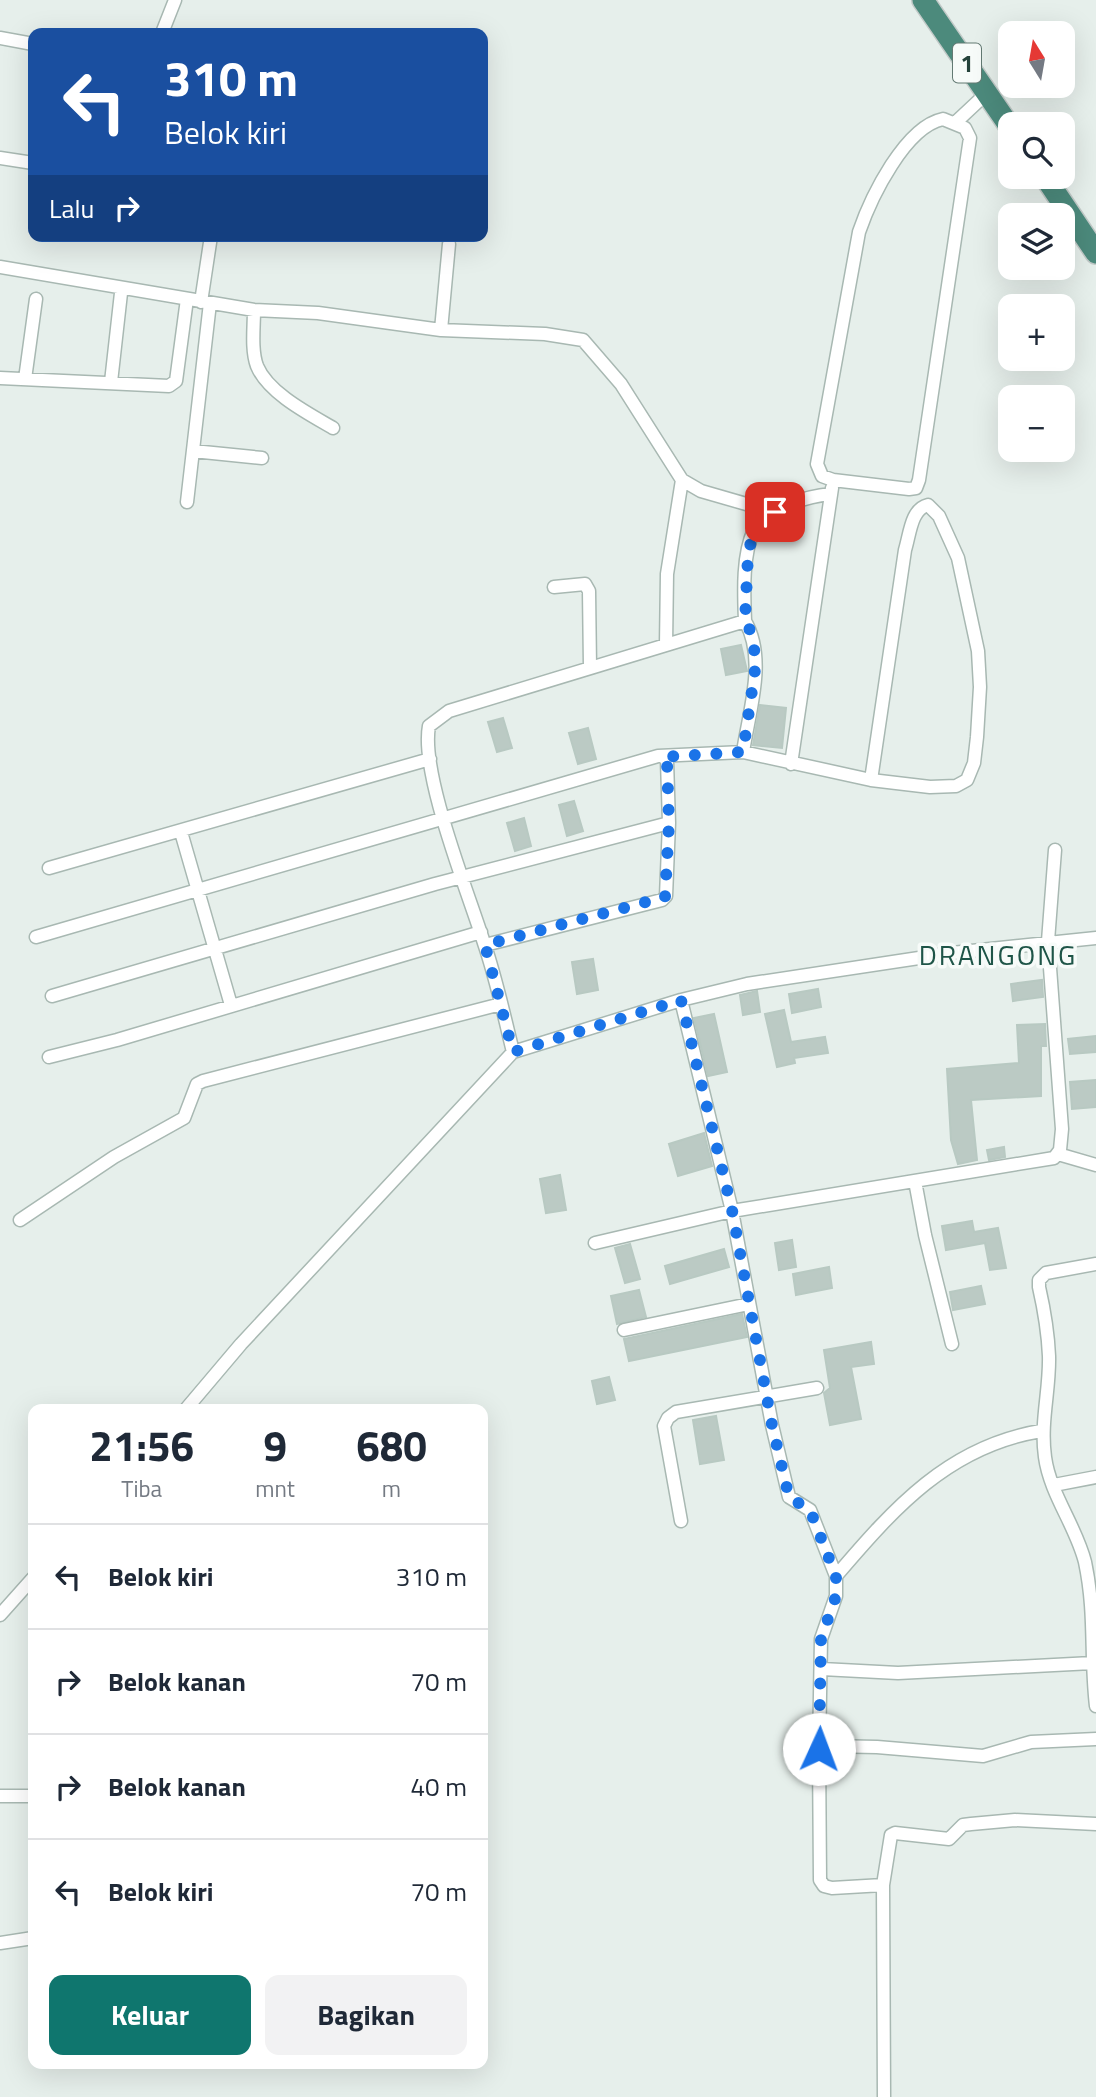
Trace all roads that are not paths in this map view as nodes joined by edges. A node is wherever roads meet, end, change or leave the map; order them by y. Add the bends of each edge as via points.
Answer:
1 (175, 0) edge
2 (923, 0) edge
3 (164, 28) edge
4 (0, 38) edge
5 (28, 43) edge
6 (987, 93) junction
7 (1000, 112) edge
8 (956, 122) junction
9 (0, 158) edge
10 (28, 162) edge
11 (1053, 189) edge
12 (210, 242) edge
13 (449, 244) dead end
14 (1096, 253) edge
15 (0, 267) edge
16 (121, 293) dead end
17 (36, 299) dead end
18 (187, 299) junction
19 (205, 302) junction
20 (254, 310) junction
21 (441, 330) junction
22 (0, 378) edge
23 (25, 379) junction
24 (111, 382) junction
25 (333, 428) dead end
26 (193, 451) junction
27 (262, 458) dead end
28 (682, 480) junction
29 (833, 480) junction
30 (916, 488) junction
31 (831, 494) junction
32 (187, 502) dead end
33 (775, 512) junction
34 (915, 513) junction
35 (554, 587) dead end
36 (745, 621) junction
37 (666, 645) junction
38 (590, 667) junction
39 (743, 752) junction
40 (663, 757) junction
41 (430, 759) junction
42 (791, 764) junction
43 (870, 780) junction
44 (444, 818) junction
45 (669, 823) junction
46 (181, 832) junction
47 (1055, 850) dead end
48 (49, 868) dead end
49 (462, 877) junction
50 (200, 890) junction
51 (481, 932) junction
52 (36, 937) dead end
53 (1096, 938) edge
54 (1048, 941) junction
55 (485, 945) junction
56 (216, 947) junction
57 (52, 996) dead end
58 (681, 1000) junction
59 (501, 1004) junction
60 (231, 1005) junction
61 (513, 1052) junction
62 (49, 1057) dead end
63 (1058, 1154) junction
64 (1096, 1165) edge
65 (915, 1181) junction
66 (732, 1210) junction
67 (20, 1220) dead end
68 (595, 1243) dead end
69 (1096, 1264) edge
70 (750, 1304) junction
71 (624, 1330) dead end
72 (952, 1344) dead end
73 (817, 1388) dead end
74 (766, 1398) junction
75 (190, 1404) edge
76 (1041, 1431) junction
77 (1096, 1477) edge
78 (1054, 1485) junction
79 (681, 1521) dead end
80 (836, 1576) junction
81 (28, 1584) edge
82 (0, 1615) edge
83 (1092, 1662) junction
84 (822, 1669) junction
85 (1096, 1706) edge
86 (1096, 1739) edge
87 (819, 1749) junction
88 (0, 1796) edge
89 (28, 1796) edge
90 (1096, 1824) edge
91 (883, 1885) junction
92 (28, 1939) edge
93 (0, 1943) edge
94 (884, 2097) edge

1 - 3 street
2 - 6 highway, 1
4 - 5 street
6 - 7 highway, 1
6 - 8 street
8 - 29 street via 943,119 920,128 869,201 851,268 818,451 818,471
8 - 30 street via 970,138 968,164
9 - 10 street
11 - 14 highway
12 - 19 street
13 - 21 street
15 - 18 street
16 - 24 street
17 - 23 street
18 - 19 street
18 - 24 street via 176,381 159,387
19 - 20 street
19 - 26 street
20 - 21 street via 318,313
20 - 25 street via 257,365 264,377 295,406
21 - 28 street via 583,340 621,384
22 - 23 street
23 - 24 street
26 - 27 street
26 - 32 street
28 - 33 street via 713,495
28 - 37 street via 667,574
29 - 30 street
29 - 31 street
30 - 34 street
31 - 33 street via 794,502
31 - 42 street
33 - 36 street via 754,528
34 - 43 street via 905,550
34 - 43 street via 928,505 935,509 967,589 980,687 974,763 967,780 956,786
35 - 38 street via 579,582 589,590
36 - 37 street
36 - 39 street via 756,663
37 - 38 street
38 - 41 street via 449,711 429,726
39 - 40 street
39 - 42 street
40 - 44 street
40 - 45 street via 667,761
41 - 44 street
41 - 46 street
42 - 43 street
44 - 49 street
44 - 50 street
45 - 49 street
45 - 55 street via 666,895 662,900
46 - 48 street
46 - 50 street
47 - 54 street
49 - 51 street
49 - 56 street
50 - 52 street
50 - 56 street
51 - 55 street
51 - 60 street
53 - 54 street
54 - 58 street via 747,984
54 - 63 street via 1062,1129
55 - 59 street
56 - 57 street
56 - 60 street
58 - 61 street
58 - 66 street
59 - 61 street
59 - 67 street via 197,1084 184,1118 114,1157
60 - 62 street
61 - 75 street
63 - 64 street
63 - 65 street via 1038,1162
65 - 66 street
65 - 72 street
66 - 68 street
66 - 70 street
69 - 76 street via 1046,1273 1040,1280 1049,1357
70 - 71 street
70 - 74 street
73 - 74 street
74 - 79 street via 676,1412 668,1418 664,1426
74 - 80 street via 789,1497 810,1510
76 - 78 street
76 - 80 street via 981,1447 921,1488 894,1509
77 - 78 street
78 - 83 street via 1090,1583 1095,1626
80 - 84 street via 836,1596 821,1639
81 - 82 street
83 - 84 street via 898,1673
83 - 85 street
84 - 87 street
86 - 87 street via 1031,1742 983,1756 877,1747
87 - 91 street via 820,1880 832,1888
88 - 89 street
90 - 91 street via 1015,1820 971,1824 963,1825 949,1839 895,1833 889,1839
91 - 94 street
92 - 93 street

